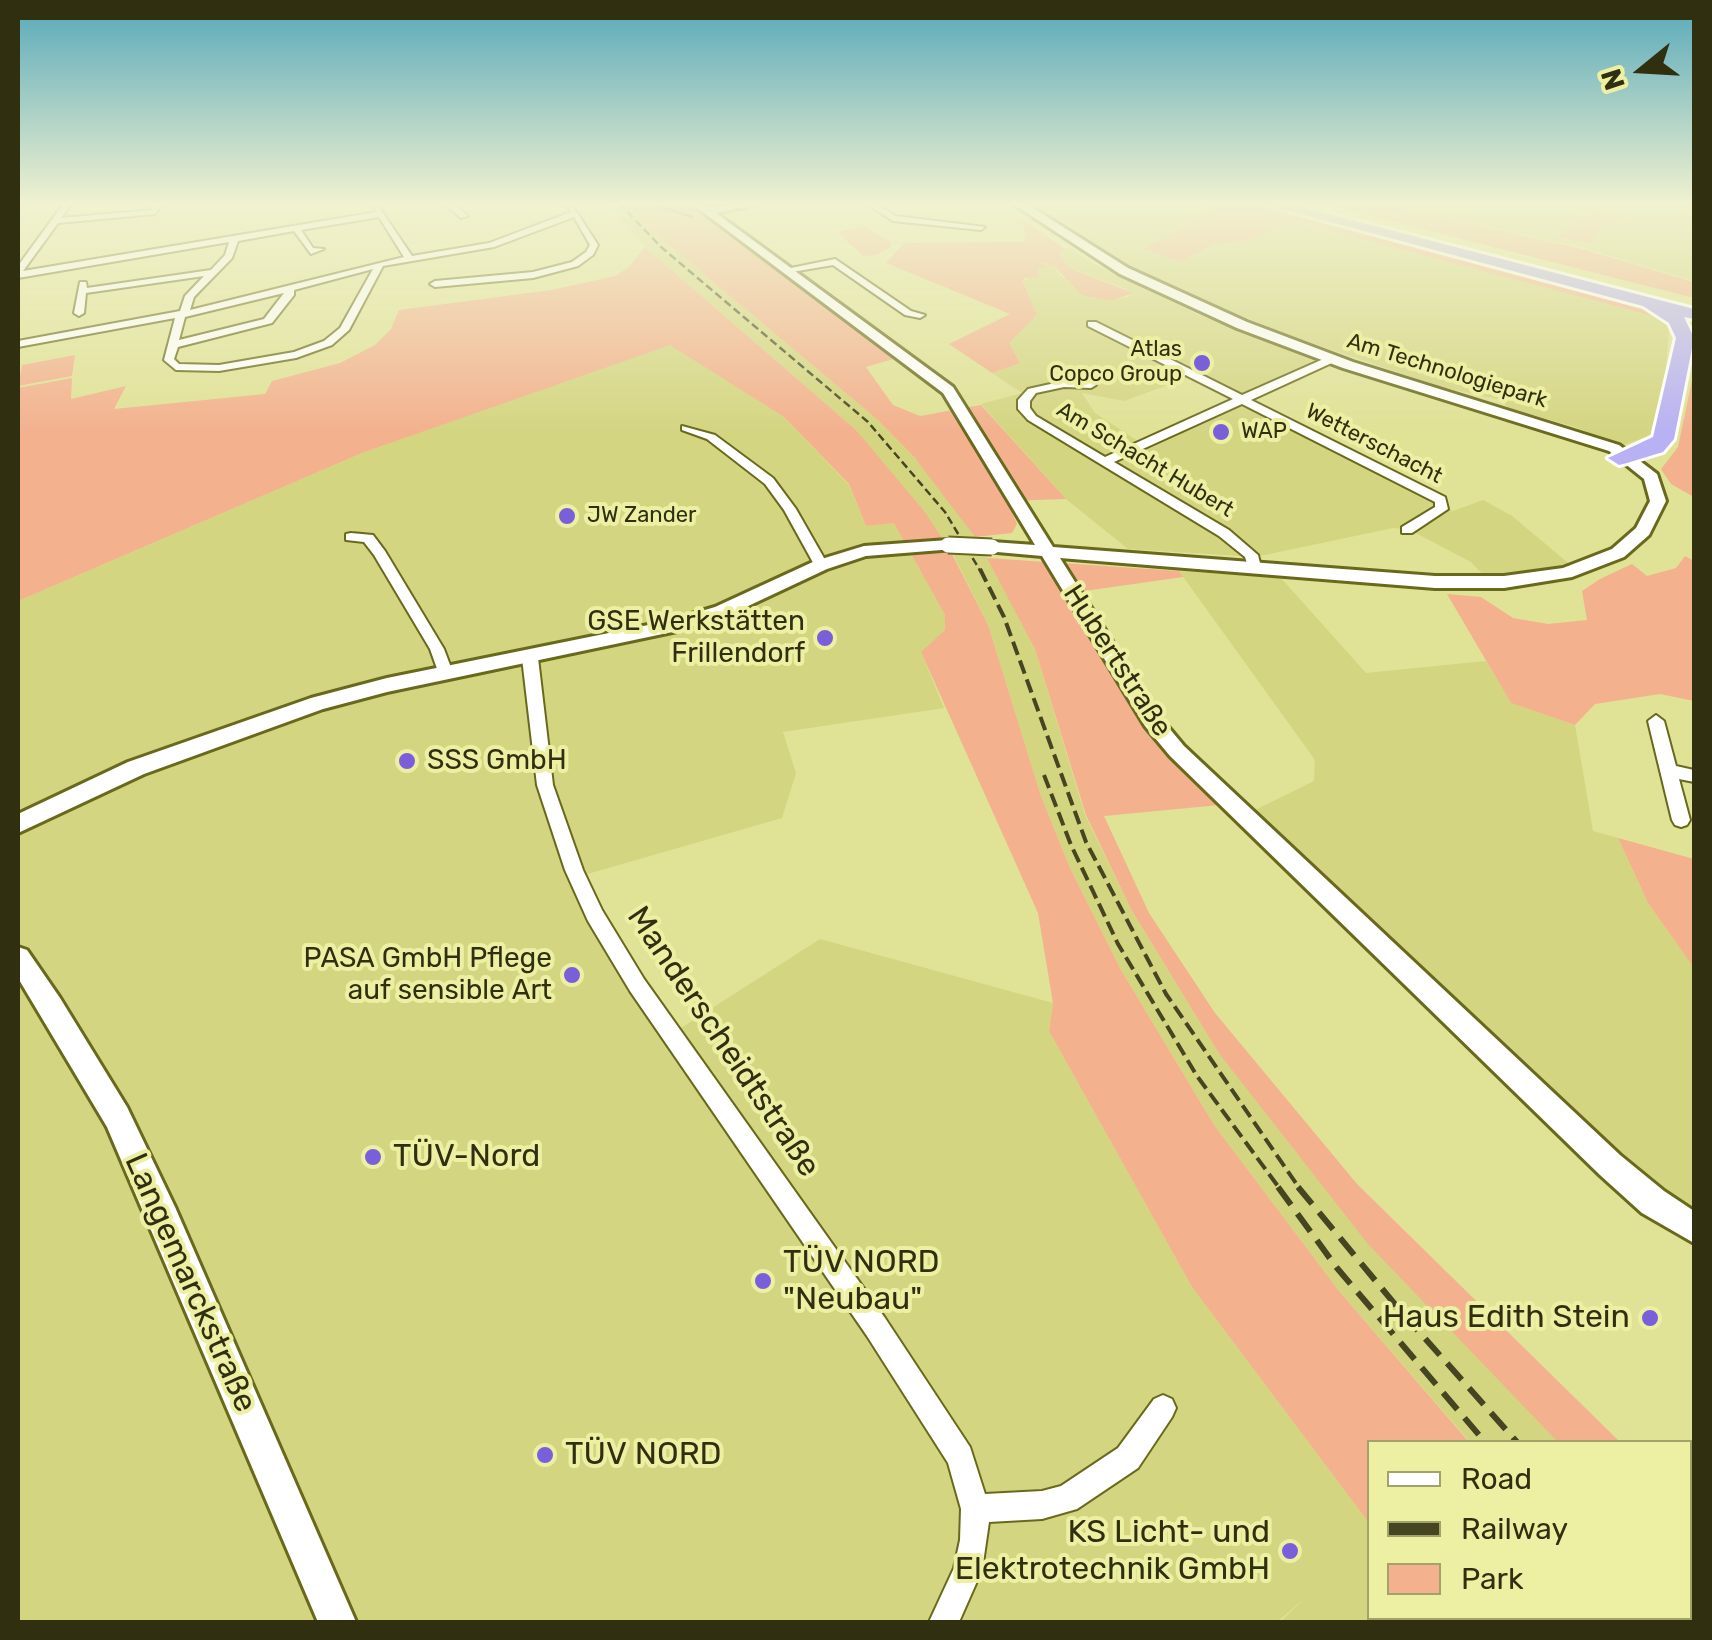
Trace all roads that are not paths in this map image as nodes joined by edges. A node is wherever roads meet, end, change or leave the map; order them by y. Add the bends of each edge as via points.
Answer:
1 (152, 280) edge
2 (206, 280) edge
3 (323, 280) edge
4 (371, 280) edge
5 (484, 280) edge
6 (799, 280) edge
7 (860, 280) edge
8 (1142, 280) edge
9 (1564, 280) edge
10 (1605, 280) edge
11 (435, 284) dead end
12 (289, 289) junction
13 (1616, 293) junction
14 (1694, 302) edge
15 (79, 313) dead end
16 (182, 314) junction
17 (1694, 314) edge
18 (920, 315) dead end
19 (1092, 324) dead end
20 (1694, 340) edge
21 (18, 344) edge
22 (173, 345) junction
23 (1332, 359) junction
24 (1091, 384) dead end
25 (1244, 401) junction
26 (686, 428) dead end
27 (1625, 457) junction
28 (1106, 461) junction
29 (1653, 471) junction
30 (1030, 523) junction
31 (1408, 530) dead end
32 (351, 537) dead end
33 (998, 547) junction
34 (1047, 550) junction
35 (1091, 553) junction
36 (820, 566) junction
37 (1254, 566) junction
38 (1065, 579) junction
39 (530, 658) junction
40 (444, 673) junction
41 (1656, 721) dead end
42 (1669, 770) junction
43 (1694, 776) edge
44 (1681, 820) dead end
45 (18, 824) edge
46 (18, 958) edge
47 (1694, 1228) edge
48 (1163, 1408) dead end
49 (975, 1509) junction
50 (337, 1622) edge
51 (944, 1622) edge

1 - 15 street via 83,288
2 - 16 street
3 - 12 street
4 - 22 street via 344,330 318,348 194,370 170,364
5 - 11 street
6 - 30 street, Hubertstraße via 948,390
7 - 18 street
8 - 23 street, Am Technologiepark
9 - 13 highway
10 - 14 highway
12 - 16 street
12 - 22 street via 268,320
13 - 17 highway
13 - 27 highway via 1668,315 1684,328 1685,338 1662,440
16 - 21 street
16 - 22 street
19 - 25 street
20 - 29 highway via 1670,442
23 - 25 street, Wetterschacht
23 - 27 street, Am Technologiepark
24 - 28 street, Am Schacht Hubert via 1041,388 1023,404 1032,418
25 - 28 street, Wetterschacht
25 - 31 street, Wetterschacht via 1441,500 1442,509
26 - 36 street via 711,437 769,482
27 - 29 highway
28 - 37 street, Am Schacht Hubert via 1224,532
29 - 37 street, Am Schacht Hubert via 1656,512 1634,542 1566,573 1436,582
30 - 33 street
30 - 34 street, Hubertstraße
32 - 40 street via 368,538 380,554 438,648
33 - 34 street, Am Schacht Hubert
33 - 36 street, Am Schacht Hubert, bridge via 864,551
34 - 35 street, Am Schacht Hubert
34 - 38 street, Hubertstraße
35 - 37 street, Am Schacht Hubert
35 - 38 street
36 - 39 street, Am Schacht Hubert via 696,620
38 - 47 street, Hubertstraße via 1177,751 1610,1164
39 - 40 street
39 - 49 street, Manderscheidtstraße via 545,784 595,915 946,1430
40 - 45 street via 318,703 222,736
41 - 42 street
42 - 43 street
42 - 44 street
46 - 50 street, Langemarckstraße via 117,1118
48 - 49 street via 1128,1458 1067,1499
49 - 51 street, Manderscheidtstraße via 968,1570

